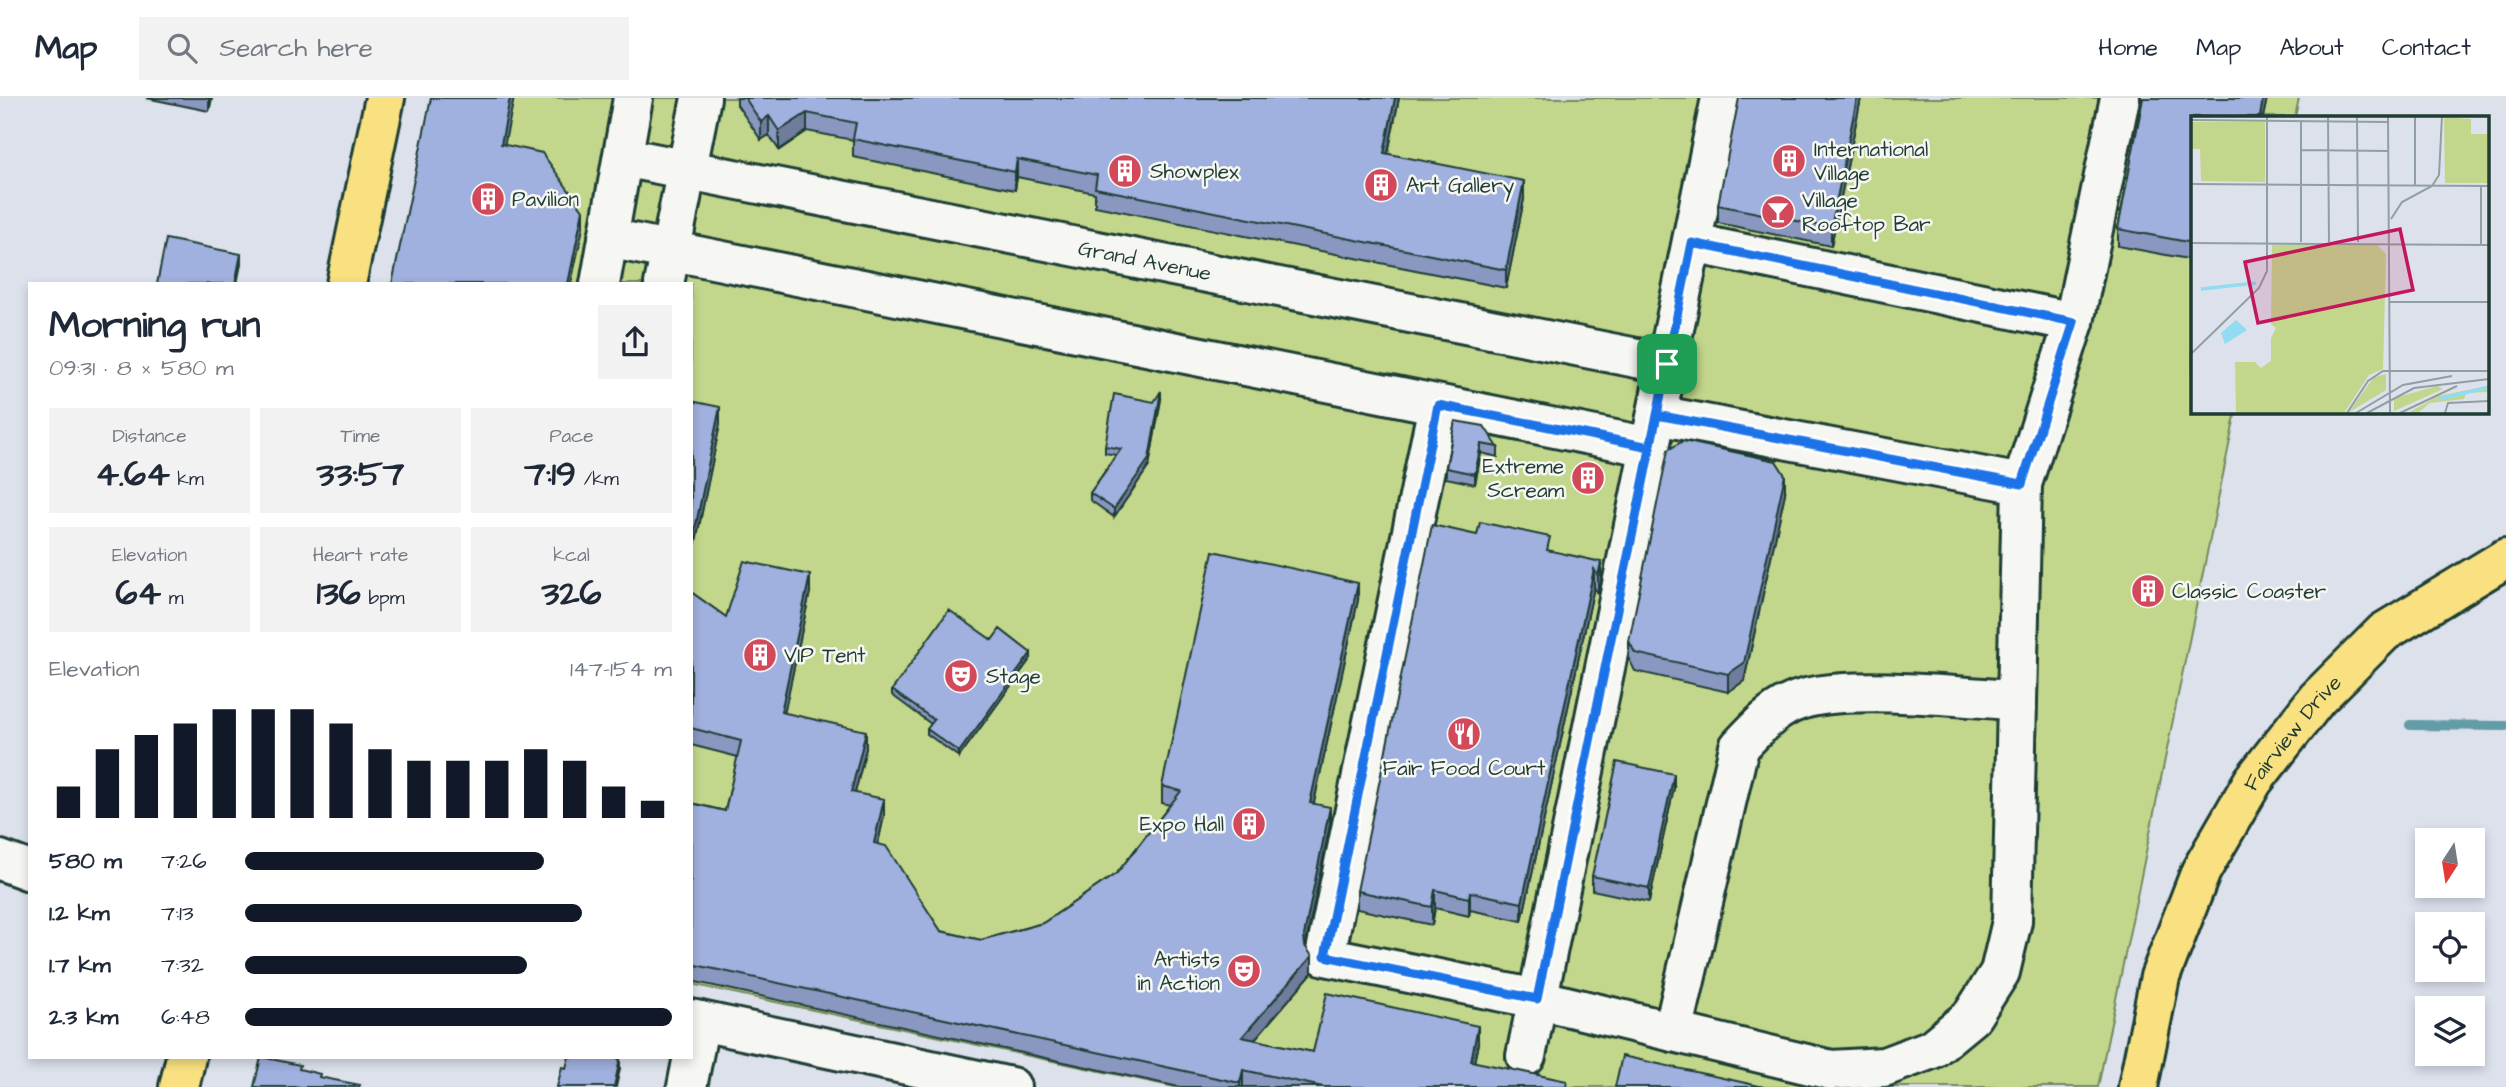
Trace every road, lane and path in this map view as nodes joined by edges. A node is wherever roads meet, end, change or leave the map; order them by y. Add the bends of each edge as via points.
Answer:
1 (385, 98) edge
2 (634, 98) edge
3 (701, 98) edge
4 (1721, 98) edge
5 (2120, 98) edge
6 (623, 157) junction
7 (687, 169) junction
8 (608, 238) junction
9 (1692, 243) junction
10 (668, 267) edge
11 (346, 282) edge
12 (600, 282) edge
13 (2074, 322) junction
14 (1667, 364) junction
15 (1438, 405) junction
16 (1653, 431) junction
17 (2022, 484) junction
18 (2506, 558) edge
19 (2016, 701) junction
20 (0, 860) edge
21 (28, 870) edge
22 (1537, 999) junction
23 (696, 1020) edge
24 (1673, 1032) junction
25 (693, 1042) edge
26 (1526, 1056) dead end
27 (186, 1059) edge
28 (691, 1059) edge
29 (179, 1087) edge
30 (687, 1087) edge
31 (1011, 1087) edge
32 (2138, 1087) edge

1 - 11 main road
2 - 6 street
3 - 7 street
4 - 9 street
5 - 13 street
6 - 7 street, Grand Avenue
6 - 8 street
7 - 10 street
7 - 14 street, Grand Avenue
8 - 10 street
8 - 12 street
9 - 13 street
9 - 14 street
10 - 15 street
13 - 17 street
14 - 16 street
15 - 16 street
15 - 22 street via 1325,956
16 - 17 street
16 - 22 street
17 - 19 street
18 - 32 main road, Fairview Drive via 2384,632 2317,699 2253,781 2201,872 2160,977
19 - 24 street via 1827,693 1793,702 1763,721 1739,747
19 - 24 street via 2012,921 2000,972 1972,1016 1920,1054 1884,1067 1832,1070
20 - 21 street
22 - 24 street
22 - 26 street
23 - 25 street
23 - 31 street
27 - 29 main road
28 - 30 street

